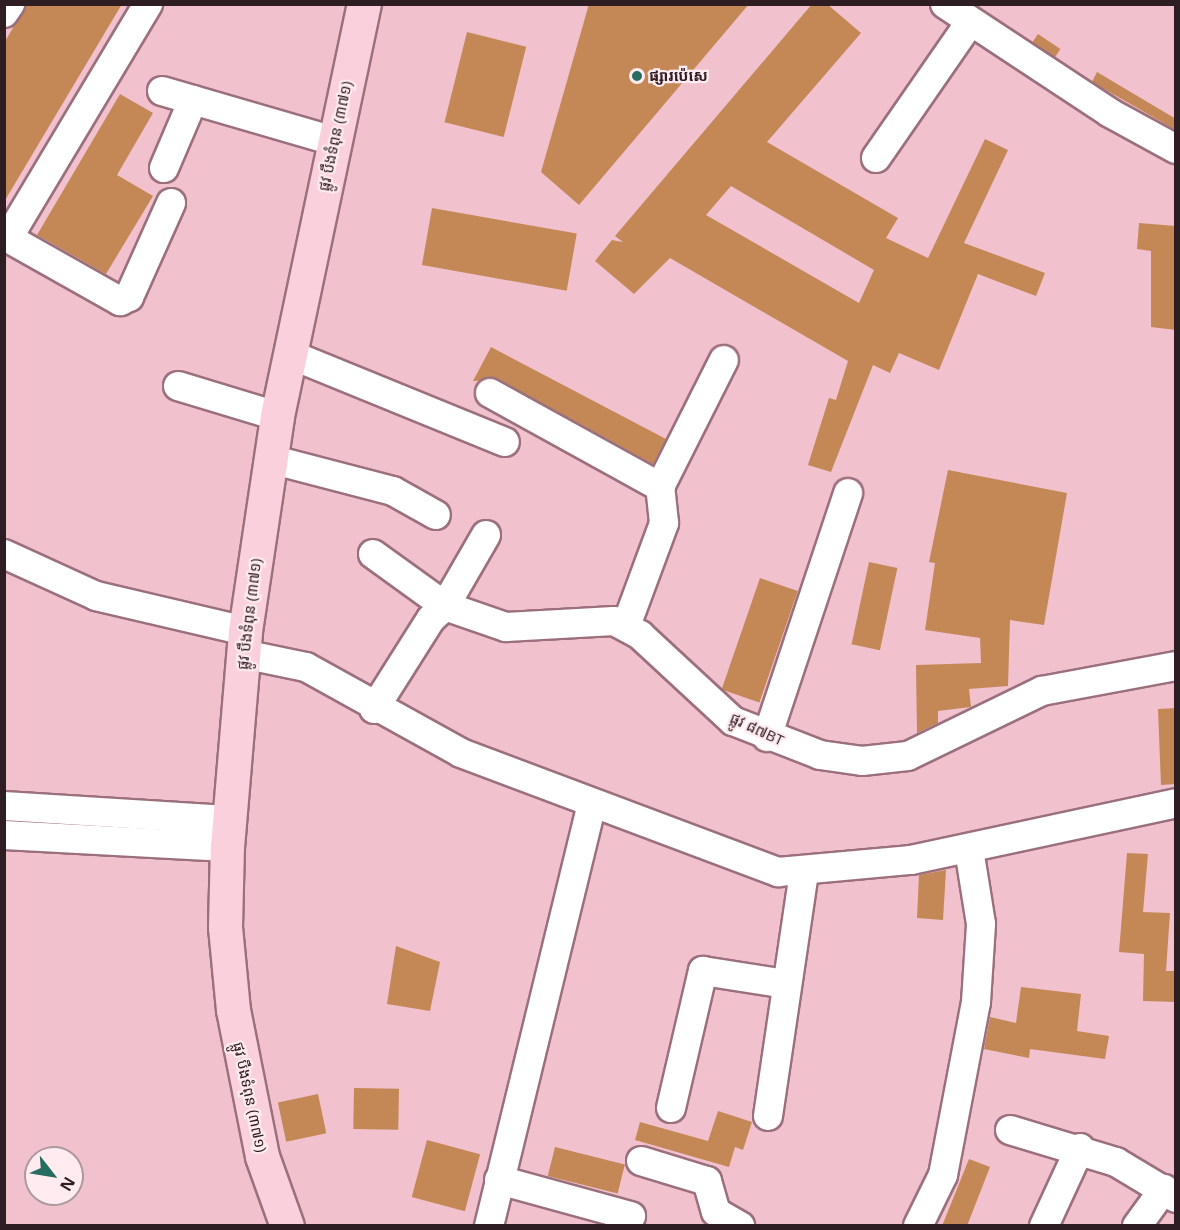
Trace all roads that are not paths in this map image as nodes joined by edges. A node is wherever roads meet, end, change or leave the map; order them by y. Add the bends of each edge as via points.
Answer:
1 (9, 4) edge
2 (148, 4) edge
3 (364, 4) edge
4 (945, 4) edge
5 (4, 13) edge
6 (970, 22) junction
7 (162, 91) dead end
8 (193, 100) junction
9 (334, 141) junction
10 (1176, 149) edge
11 (876, 158) dead end
12 (164, 168) dead end
13 (171, 203) dead end
14 (6, 236) edge
15 (289, 354) junction
16 (724, 360) dead end
17 (178, 386) dead end
18 (490, 393) dead end
19 (277, 416) junction
20 (505, 442) dead end
21 (270, 459) junction
22 (660, 487) junction
23 (848, 493) dead end
24 (436, 515) dead end
25 (486, 535) dead end
26 (4, 554) edge
27 (373, 554) dead end
28 (445, 606) junction
29 (626, 626) junction
30 (244, 642) junction
31 (1176, 666) edge
32 (374, 708) junction
33 (767, 737) junction
34 (1176, 803) edge
35 (592, 804) junction
36 (4, 806) edge
37 (111, 812) junction
38 (227, 833) junction
39 (4, 835) edge
40 (109, 840) junction
41 (969, 849) junction
42 (804, 872) junction
43 (786, 984) junction
44 (671, 1108) dead end
45 (768, 1116) dead end
46 (1010, 1130) dead end
47 (1080, 1148) junction
48 (641, 1161) dead end
49 (499, 1180) junction
50 (1170, 1194) edge
51 (631, 1216) dead end
52 (288, 1226) edge
53 (489, 1226) edge
54 (740, 1226) edge
55 (918, 1226) edge
56 (1044, 1226) edge
57 (1137, 1226) edge

1 - 5 street
2 - 14 street
3 - 9 main road, ផ្លូវ បឹងទំពុន (៣៧១)
4 - 6 street
6 - 10 street
6 - 11 street
7 - 8 street
8 - 9 street
8 - 12 street
9 - 15 main road, ផ្លូវ បឹងទំពុន (៣៧១)
13 - 14 street via 129,297 120,301
15 - 19 main road, ផ្លូវ បឹងទំពុន (៣៧១)
15 - 20 street
16 - 22 street
17 - 19 street
18 - 22 street
19 - 21 main road, ផ្លូវ បឹងទំពុន (៣៧១)
21 - 24 street via 393,491
21 - 30 main road, ផ្លូវ បឹងទំពុន (៣៧១)
22 - 29 street via 663,523
23 - 33 street
25 - 28 street
26 - 30 street via 96,596
27 - 28 street
28 - 29 street via 506,627 614,621
28 - 32 street via 415,642
29 - 33 street, ផ្លូវ ៨៧BT via 710,705
30 - 32 street via 306,667
30 - 38 main road, ផ្លូវ បឹងទំពុន (៣៧១)
31 - 33 street, ផ្លូវ ៨៧BT via 1042,691 889,761 841,759
32 - 35 street via 461,753
34 - 41 street
35 - 42 street via 752,865
35 - 49 street
36 - 37 street
37 - 38 street
37 - 40 street
38 - 40 street
38 - 52 main road, ផ្លូវ បឹងទំពុន (៣៧១) via 225,927 233,1010 262,1156
39 - 40 street
41 - 42 street via 911,860 837,863
41 - 55 street via 981,924 976,1002 944,1174
42 - 43 street
43 - 44 street via 703,971
43 - 45 street
46 - 47 street
47 - 50 street
47 - 56 street
48 - 54 street via 707,1181 717,1212
49 - 51 street
49 - 53 street
50 - 57 street

